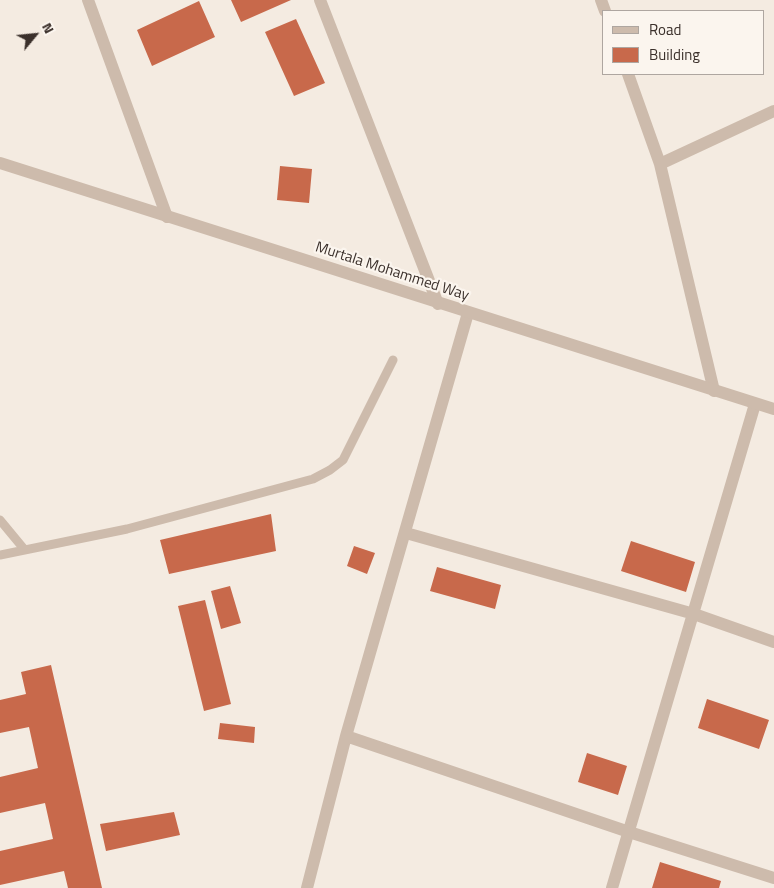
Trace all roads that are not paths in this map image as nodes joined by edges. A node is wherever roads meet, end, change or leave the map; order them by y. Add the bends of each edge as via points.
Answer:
1 (88, 0) edge
2 (320, 0) edge
3 (628, 75) edge
4 (774, 111) edge
5 (0, 163) edge
6 (660, 164) junction
7 (167, 217) junction
8 (438, 304) junction
9 (468, 313) junction
10 (393, 360) dead end
11 (714, 391) junction
12 (755, 404) junction
13 (774, 409) edge
14 (0, 520) edge
15 (406, 533) junction
16 (24, 550) junction
17 (0, 555) edge
18 (694, 614) junction
19 (774, 642) edge
20 (346, 736) junction
21 (629, 832) junction
22 (774, 878) edge
23 (307, 888) edge
24 (612, 888) edge

1 - 7 street
2 - 8 street
3 - 6 street
4 - 6 street
5 - 7 street, Murtala Mohammed Way
6 - 11 street
7 - 8 street, Murtala Mohammed Way
8 - 9 street, Murtala Mohammed Way
9 - 11 street, Murtala Mohammed Way
9 - 15 street
10 - 16 lane via 343,460 313,479 127,529
11 - 12 street, Murtala Mohammed Way
12 - 13 street, Murtala Mohammed Way
12 - 18 street
14 - 16 lane
15 - 18 street
15 - 20 street
16 - 17 lane
18 - 19 street
18 - 21 street
20 - 21 street
20 - 23 street
21 - 22 street
21 - 24 street

